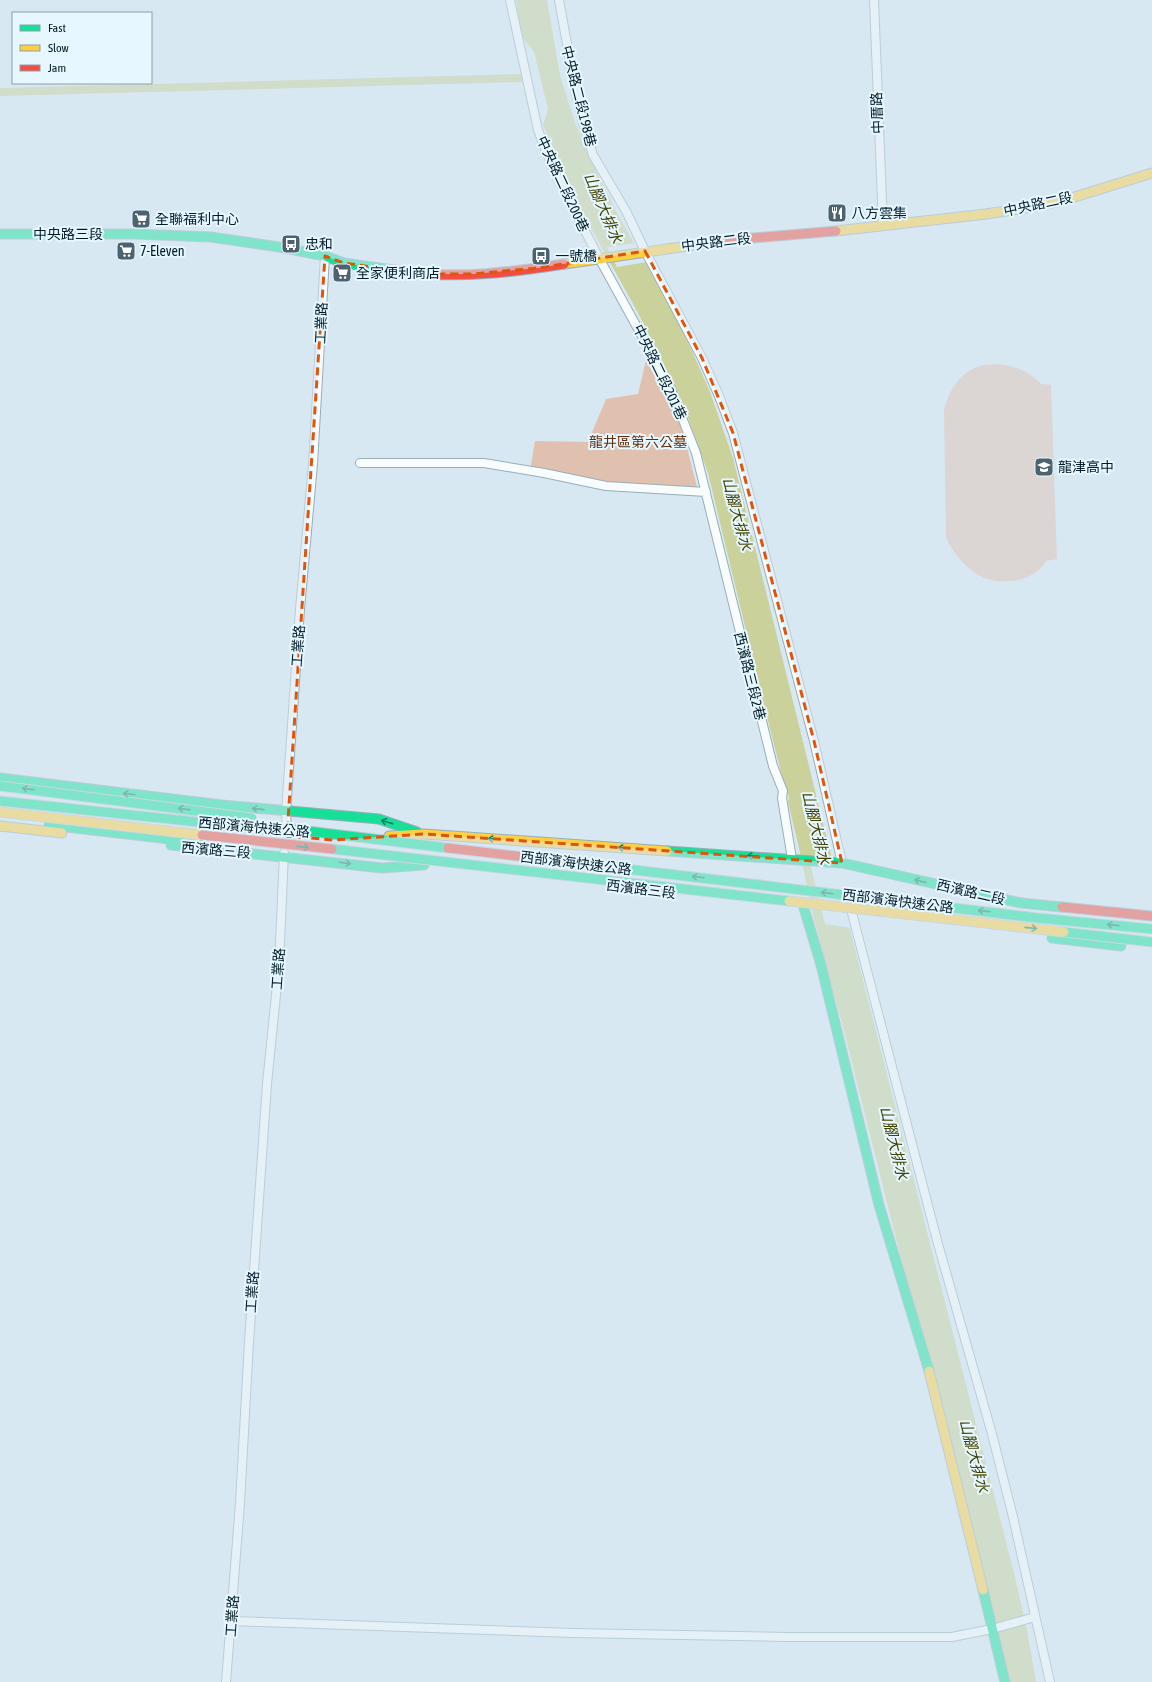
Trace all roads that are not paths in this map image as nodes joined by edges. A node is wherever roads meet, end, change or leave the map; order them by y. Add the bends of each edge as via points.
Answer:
1 (510, 0) edge
2 (559, 0) edge
3 (874, 0) edge
4 (1152, 173) edge
5 (883, 226) junction
6 (0, 234) edge
7 (279, 247) joint
8 (645, 251) junction
9 (325, 256) junction
10 (599, 258) junction
11 (360, 463) dead end
12 (706, 492) junction
13 (0, 778) edge
14 (0, 786) edge
15 (0, 802) edge
16 (0, 812) edge
17 (286, 812) junction
18 (0, 819) edge
19 (0, 826) edge
20 (289, 833) junction
21 (424, 834) junction
22 (218, 837) junction
23 (333, 840) junction
24 (283, 856) junction
25 (792, 859) junction
26 (842, 863) junction
27 (432, 864) junction
28 (804, 908) junction
29 (852, 913) junction
30 (1152, 916) edge
31 (1152, 929) edge
32 (1152, 942) edge
33 (1152, 949) edge
34 (1035, 1617) junction
35 (231, 1621) junction
36 (992, 1629) junction
37 (226, 1682) edge
38 (1005, 1682) edge
39 (1050, 1682) edge

1 - 10 street, 中央路二段200巷 via 538,130 551,164
2 - 8 street, 中央路二段198巷 via 576,93 591,148
3 - 5 street, 中厝路
4 - 5 main road, 中央路二段 via 1048,204
5 - 8 main road, 中央路二段
6 - 7 main road, 中央路三段 via 199,236
7 - 9 main road, 中央路二段
8 - 10 main road, 中央路二段
8 - 26 street, 中央路二段198巷 via 702,358 733,433 814,741
9 - 10 main road, 中央路二段 via 344,263 422,274 487,274
9 - 17 street, 工業路 via 313,464
10 - 12 street, 中央路二段201巷 via 670,386 696,453
11 - 12 street via 484,463 606,486
12 - 25 street, 西濱路三段2巷 via 773,766 783,791
17 -> 13 main road, 西濱路三段
20 -> 14 main road, bridge via 274,822
15 - 20 main road, 西部濱海快速公路, bridge
16 - 22 main road, 西部濱海快速公路, bridge
17 - 20 street, 工業路
21 -> 17 main road, 西濱路三段 via 379,819
18 - 22 main road, bridge via 178,840
19 - 24 main road, 西濱路三段
20 - 23 main road, 西濱路三段
20 - 24 street, 工業路
31 -> 20 main road, 西部濱海快速公路, bridge
21 - 23 main road, 西濱路三段
25 -> 21 main road, 西濱路三段
22 -> 32 main road, 西部濱海快速公路, bridge
23 - 27 main road, 西濱路三段
24 -> 27 main road, 西濱路三段 via 382,868
24 - 35 street, 工業路 via 279,965 256,1241
25 - 26 main road, 西濱路二段
30 -> 26 main road, 西濱路二段 via 1021,903
27 - 28 main road, 西濱路三段
28 - 29 main road, 西濱路三段
28 - 36 main road via 821,965 879,1205 940,1413
29 - 33 main road
29 - 34 street via 938,1244 992,1434
34 - 36 street
34 - 39 street
35 - 36 street via 786,1637 952,1637
35 - 37 street, 工業路
36 - 38 main road

